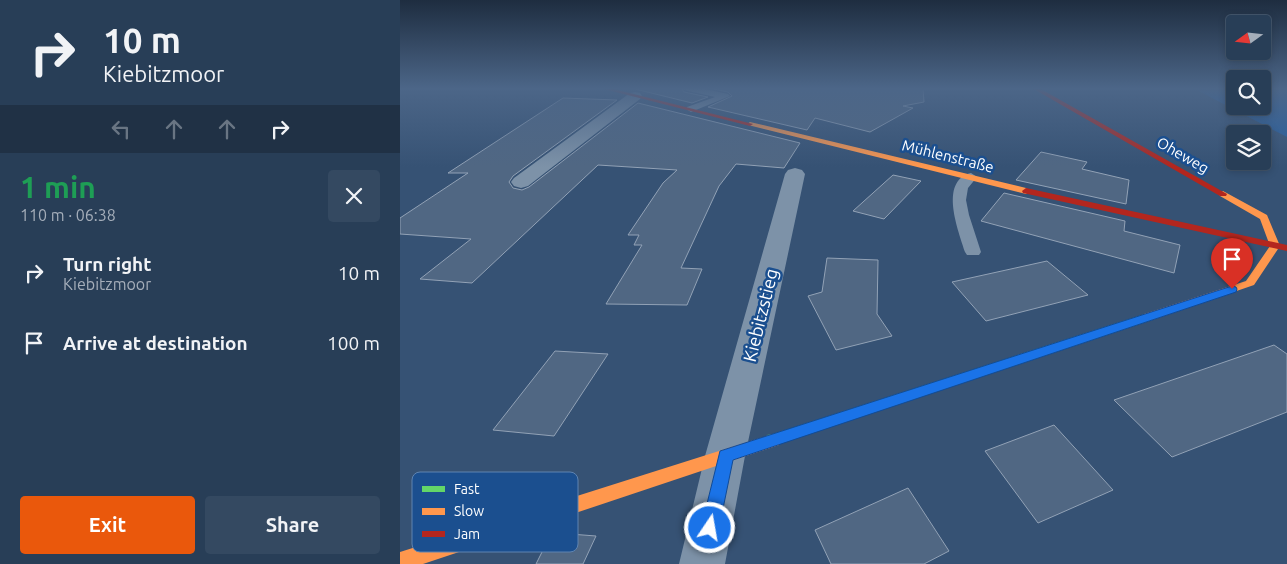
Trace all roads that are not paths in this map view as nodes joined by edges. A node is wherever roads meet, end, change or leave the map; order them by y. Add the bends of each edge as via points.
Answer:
1 (611, 114) edge
2 (713, 114) edge
3 (1081, 114) edge
4 (795, 174) dead end
5 (971, 177) junction
6 (521, 182) dead end
7 (1274, 246) junction
8 (1287, 248) edge
9 (973, 252) dead end
10 (725, 456) junction
11 (578, 504) edge
12 (431, 552) edge
13 (400, 562) edge
14 (702, 564) edge

1 - 6 street
2 - 5 street, Mühlenstraße
3 - 7 street, Oheweg via 1264,218
4 - 10 street, Kiebitzstieg
5 - 7 street, Mühlenstraße
5 - 9 lane via 963,184 960,204
7 - 8 street, Mühlenstraße
7 - 10 street via 1250,283
10 - 11 street
10 - 14 street, Kiebitzstieg
12 - 13 street

